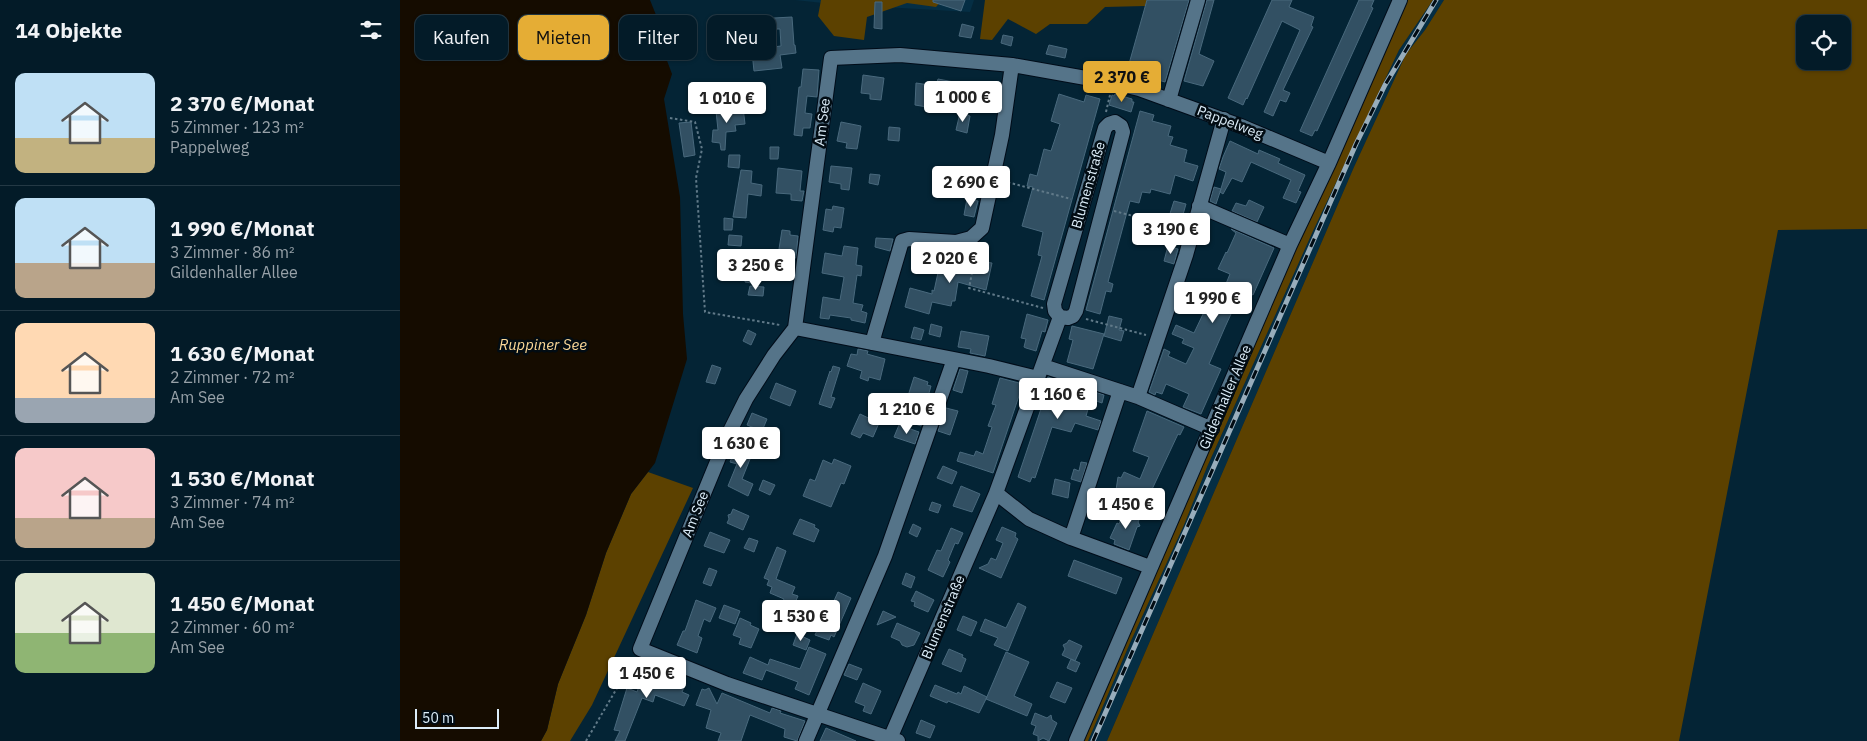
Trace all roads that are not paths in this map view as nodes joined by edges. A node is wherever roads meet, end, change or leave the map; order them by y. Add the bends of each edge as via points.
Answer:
1 (1198, 0) edge
2 (1400, 0) edge
3 (831, 58) joint
4 (1012, 65) junction
5 (1169, 100) junction
6 (1224, 120) junction
7 (1329, 163) junction
8 (1199, 206) junction
9 (1290, 245) junction
10 (1063, 315) junction
11 (795, 328) junction
12 (872, 343) junction
13 (954, 360) junction
14 (1041, 372) junction
15 (1120, 391) junction
16 (1138, 397) junction
17 (1212, 429) junction
18 (996, 493) junction
19 (1071, 538) junction
20 (1150, 567) junction
21 (817, 713) junction
22 (892, 740) edge
23 (806, 741) edge
24 (1076, 741) edge

1 - 5 street
2 - 7 street, Gildenhaller Allee
3 - 4 street, Pappelweg via 900,55
3 - 11 street, Am See
4 - 5 street, Pappelweg via 1114,83
4 - 12 street via 1002,135 982,228 971,238 956,242 902,241
5 - 6 street, Pappelweg
6 - 7 street, Pappelweg
6 - 8 street
7 - 9 street, Gildenhaller Allee
8 - 9 street
8 - 16 street
9 - 17 street, Gildenhaller Allee
10 - 10 street, Blumenstraße via 1054,304 1105,128 1115,122 1123,132 1103,208
10 - 14 street, Blumenstraße
11 - 12 street
11 - 21 street, Am See via 746,399 728,435 640,649 727,684
12 - 13 street
13 - 14 street
13 - 21 street via 885,556
14 - 15 street
14 - 18 street, Blumenstraße
15 - 16 street
15 - 19 street
16 - 17 street
17 - 20 street, Gildenhaller Allee
18 - 19 street via 1029,519
18 - 22 street, Blumenstraße
19 - 20 street
20 - 24 street, Gildenhaller Allee
21 - 22 street
21 - 23 street

